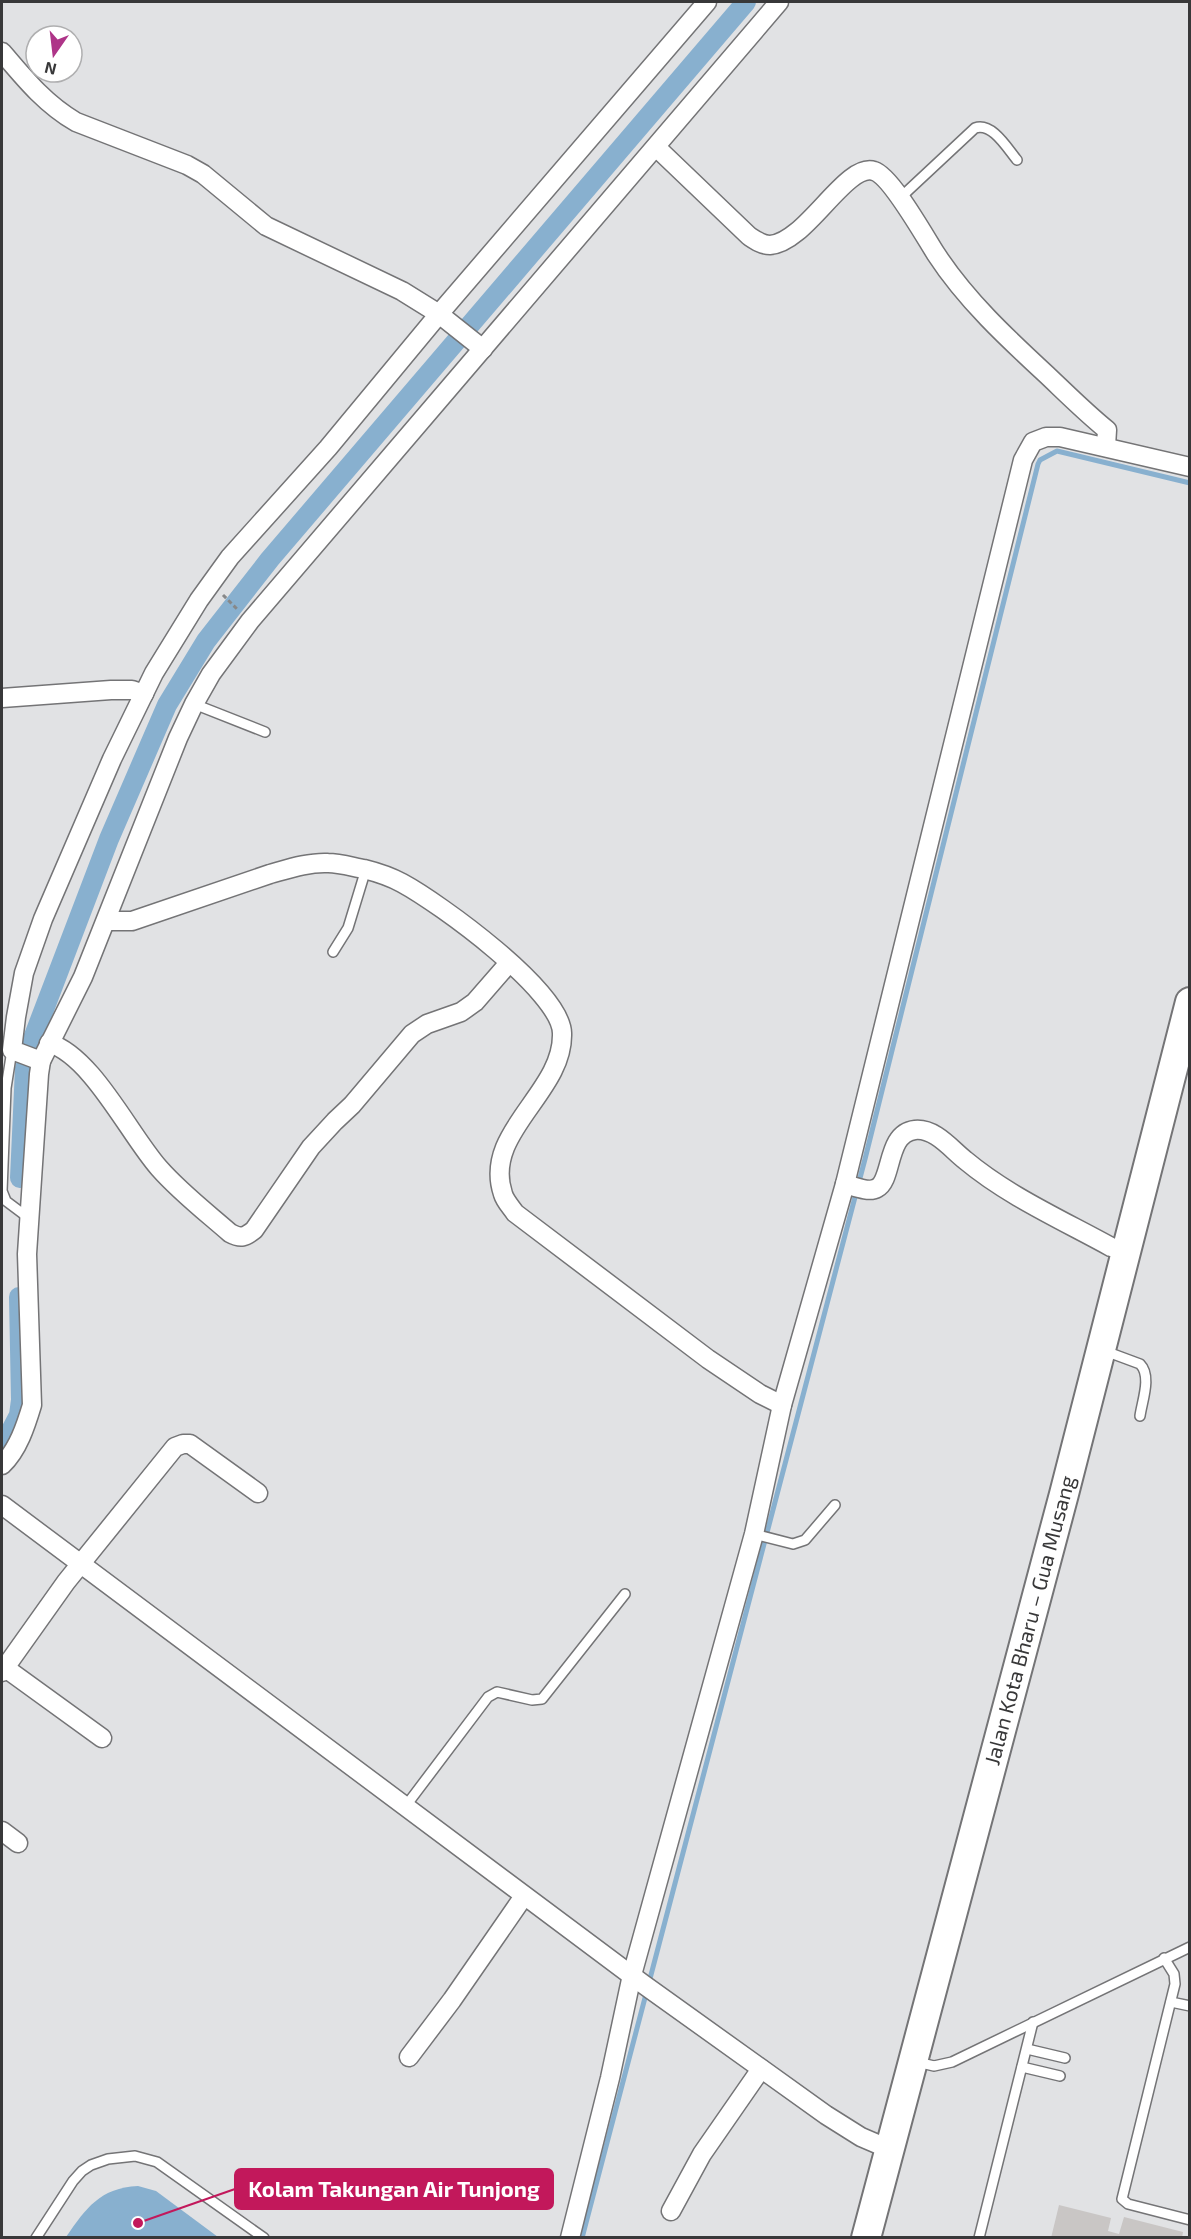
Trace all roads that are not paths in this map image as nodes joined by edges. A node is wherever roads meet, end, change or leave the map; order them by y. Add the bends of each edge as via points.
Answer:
1 (707, 2) edge
2 (779, 2) edge
3 (2, 52) edge
4 (656, 147) junction
5 (1017, 160) dead end
6 (900, 198) junction
7 (441, 316) junction
8 (480, 346) junction
9 (1106, 446) junction
10 (1190, 466) edge
11 (144, 694) junction
12 (2, 698) edge
13 (194, 704) junction
14 (265, 732) dead end
15 (366, 869) junction
16 (106, 921) junction
17 (333, 952) dead end
18 (509, 963) junction
19 (1190, 1002) edge
20 (49, 1042) junction
21 (12, 1050) junction
22 (41, 1061) junction
23 (855, 1186) junction
24 (30, 1219) junction
25 (1124, 1251) junction
26 (1100, 1348) junction
27 (782, 1406) junction
28 (1140, 1416) dead end
29 (2, 1465) edge
30 (258, 1493) dead end
31 (2, 1505) edge
32 (835, 1505) dead end
33 (757, 1535) junction
34 (81, 1563) junction
35 (625, 1594) dead end
36 (3, 1670) edge
37 (102, 1738) dead end
38 (405, 1807) junction
39 (2, 1831) edge
40 (18, 1843) dead end
41 (524, 1896) junction
42 (1190, 1947) edge
43 (1164, 1958) junction
44 (637, 1979) junction
45 (1171, 2002) junction
46 (1190, 2006) edge
47 (1033, 2022) junction
48 (1027, 2049) junction
49 (409, 2057) dead end
50 (1065, 2058) dead end
51 (912, 2061) junction
52 (1022, 2067) junction
53 (761, 2069) junction
54 (1060, 2076) dead end
55 (889, 2149) junction
56 (670, 2211) dead end
57 (1190, 2220) edge
58 (870, 2233) edge
59 (36, 2238) edge
60 (264, 2238) edge
61 (570, 2238) edge
62 (979, 2238) edge

1 - 7 street
2 - 4 street
3 - 7 street via 41,97 63,115 187,165 266,226 362,270
4 - 6 street via 749,236 769,245 794,234 861,171 877,171
4 - 8 street
5 - 6 lane via 989,128 975,128
6 - 9 street via 950,275 1007,338 1107,430
7 - 8 street
7 - 11 street via 230,557 198,600
8 - 13 street via 250,621
9 - 10 street
9 - 23 street via 1046,437 1033,442 1023,460
11 - 12 street via 111,690
11 - 21 street via 84,821 32,948 24,973
13 - 14 lane
13 - 16 street
15 - 16 street via 328,863 292,868 132,921
15 - 17 lane via 348,928
15 - 18 street via 400,881 438,905
16 - 20 street via 83,977
18 - 20 street via 462,1012 427,1024 412,1034 311,1147 254,1230 239,1238 158,1167 77,1058
18 - 27 street via 540,992 556,1013 562,1032 553,1072 501,1158 499,1178 503,1196 530,1227 708,1359
19 - 25 main road, Jalan Kota Bharu – Gua Musang
20 - 22 street
21 - 22 street
21 - 24 lane via 6,1088 2,1191 6,1201
22 - 24 street
23 - 25 street via 877,1188 902,1136 911,1131 927,1131 1029,1202
23 - 27 street
24 - 29 street via 27,1254 32,1405 27,1423
25 - 26 main road, Jalan Kota Bharu – Gua Musang
26 - 28 lane via 1144,1368
26 - 51 main road, Jalan Kota Bharu – Gua Musang
27 - 33 street
30 - 34 street via 198,1449 183,1444 153,1473
31 - 34 street
32 - 33 lane via 805,1540 793,1544
33 - 44 street
34 - 36 street
34 - 38 street
35 - 38 lane via 542,1699 497,1692 488,1696
36 - 37 street
38 - 41 street
39 - 40 street
41 - 44 street
41 - 49 street
42 - 43 lane
43 - 45 lane via 1174,1974
43 - 47 lane
44 - 53 street
44 - 61 street
45 - 46 lane
45 - 57 lane via 1122,2199 1128,2204
47 - 48 lane
47 - 51 lane via 943,2066
48 - 50 lane
48 - 52 lane
51 - 55 main road, Jalan Kota Bharu – Gua Musang
52 - 54 lane
52 - 62 lane
53 - 55 street via 861,2137
53 - 56 street via 702,2154
55 - 58 main road, Jalan Kota Bharu – Gua Musang
59 - 60 lane via 82,2171 108,2159 135,2156 157,2162

